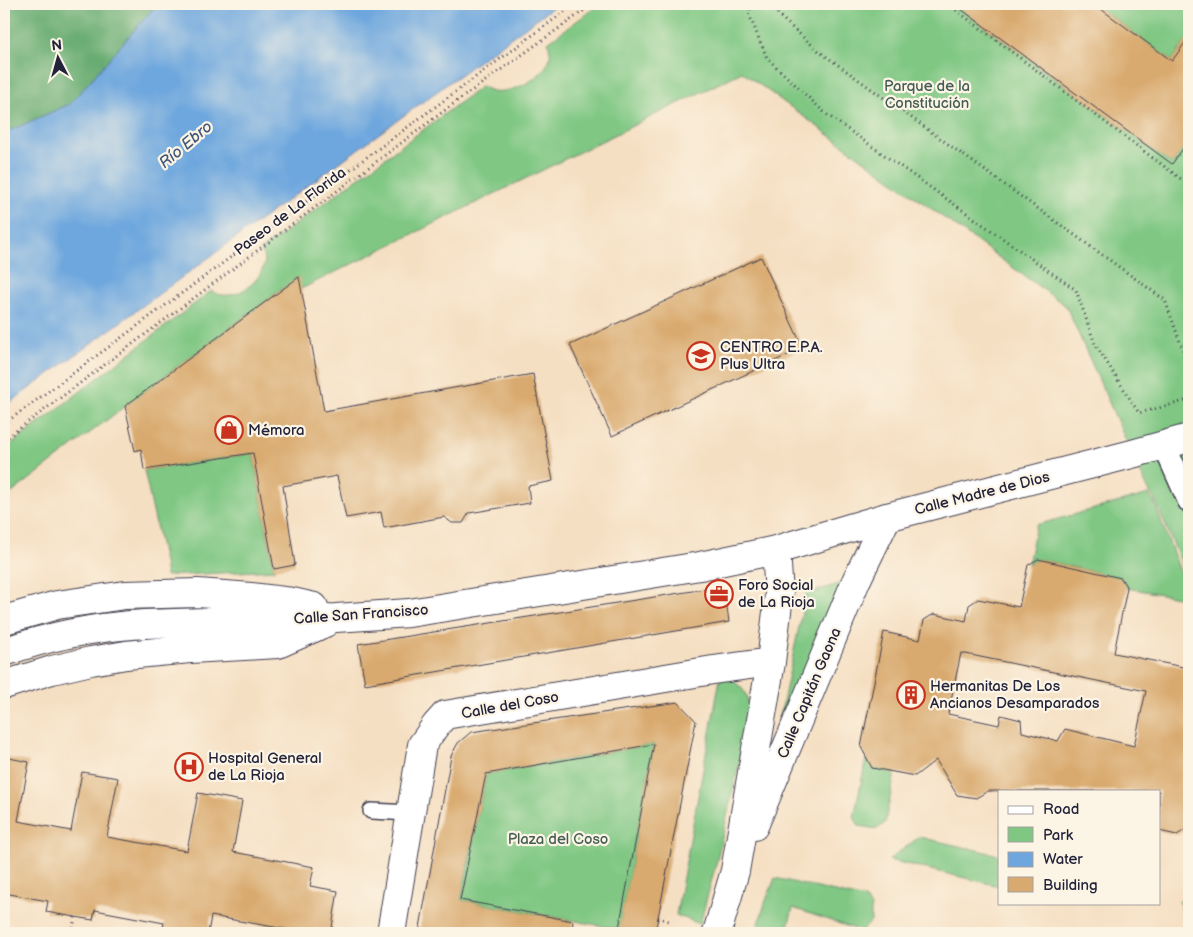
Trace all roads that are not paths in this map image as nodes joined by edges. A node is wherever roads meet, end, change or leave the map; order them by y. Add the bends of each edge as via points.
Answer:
1 (1177, 441) edge
2 (1189, 501) edge
3 (887, 517) junction
4 (776, 550) junction
5 (336, 618) junction
6 (4, 620) edge
7 (4, 652) edge
8 (771, 662) junction
9 (4, 685) edge
10 (371, 811) dead end
11 (411, 813) junction
12 (735, 871) junction
13 (391, 933) edge
14 (717, 933) edge

1 - 2 street
1 - 3 main road, Calle Madre de Dios
3 - 4 main road, Calle Madre de Dios
3 - 12 main road, Calle Capitán Gaona via 856,581
4 - 5 main road, Calle San Francisco via 700,566 409,613
4 - 8 main road, Calle Capitán Gaona via 780,595
5 - 6 main road via 313,606 292,602 198,593 125,595 57,605
5 - 7 main road, Calle San Francisco via 114,626 50,638
5 - 9 main road via 278,644 126,655 52,670
8 - 11 main road, Calle del Coso via 445,716 422,745
8 - 12 main road, Calle Capitán Gaona
10 - 11 lane
11 - 13 main road, Calle del Coso
12 - 14 main road, Calle Capitán Gaona

